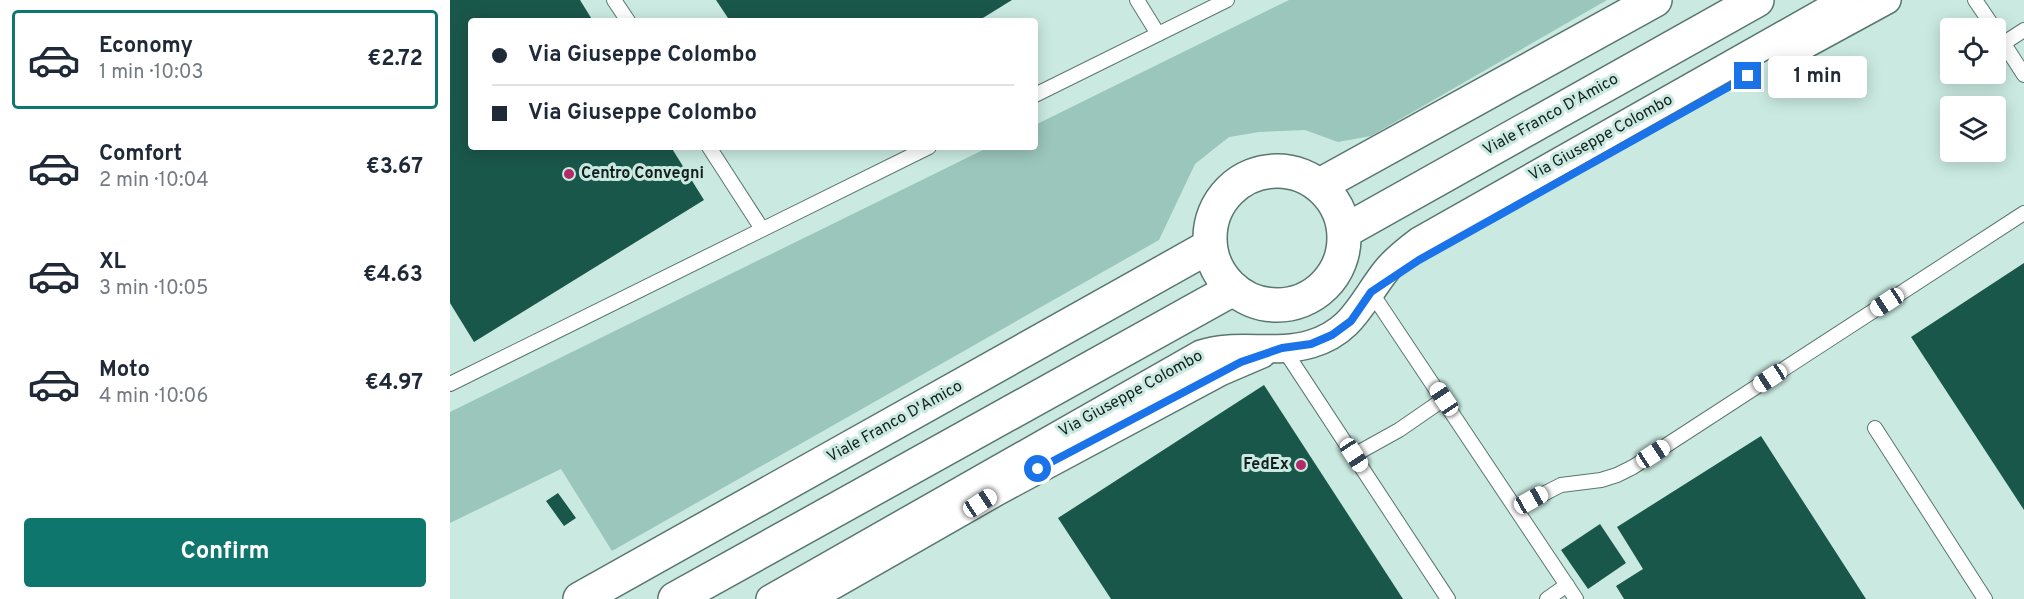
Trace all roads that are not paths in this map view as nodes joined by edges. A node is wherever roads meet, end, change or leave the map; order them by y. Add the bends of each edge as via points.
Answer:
1 (614, 0) edge
2 (1137, 0) edge
3 (1227, 0) edge
4 (1655, 0) edge
5 (1757, 0) edge
6 (1845, 0) edge
7 (1887, 0) edge
8 (1976, 0) edge
9 (626, 18) edge
10 (1987, 18) edge
11 (2024, 30) edge
12 (1158, 34) junction
13 (2006, 42) edge
14 (2006, 46) edge
15 (2024, 75) edge
16 (1038, 93) edge
17 (711, 150) edge
18 (923, 150) edge
19 (1320, 185) junction
20 (2024, 213) edge
21 (762, 229) junction
22 (1345, 231) junction
23 (1210, 246) junction
24 (1233, 289) junction
25 (1371, 292) junction
26 (1282, 348) junction
27 (450, 384) edge
28 (1444, 399) junction
29 (1875, 428) dead end
30 (1354, 455) junction
31 (998, 491) junction
32 (1515, 508) junction
33 (1566, 585) junction
34 (580, 599) edge
35 (675, 599) edge
36 (770, 599) edge
37 (809, 599) edge
38 (835, 599) edge
39 (1448, 599) edge
40 (1547, 599) edge
41 (1575, 599) edge
42 (1985, 599) edge

1 - 9 lane
2 - 12 lane
3 - 12 lane
4 - 19 street
5 - 22 street, Viale Franco D'Amico
6 - 25 street, Via Giuseppe Colombo via 1419,241 1390,265
7 - 25 street, Via Giuseppe Colombo via 1429,254
8 - 10 lane
11 - 13 lane
12 - 16 lane
14 - 15 lane
17 - 21 lane
18 - 21 lane
19 - 22 street via 1332,198
19 - 23 street via 1300,174 1277,170 1245,179 1220,202 1211,223
20 - 32 lane via 1633,467 1600,480 1561,485
21 - 27 lane
22 - 24 street via 1343,253 1334,274 1318,291 1298,302 1264,303
23 - 24 street via 1214,262
23 - 34 street, Viale Franco D'Amico
24 - 35 street
25 - 26 street, Via Giuseppe Colombo via 1351,321 1332,335 1311,344
25 - 28 lane
26 - 30 lane
26 - 31 street, Via Giuseppe Colombo via 1220,372
26 - 36 street, Via Giuseppe Colombo via 1231,348 1197,356
28 - 30 lane
28 - 32 lane
29 - 42 lane
30 - 39 lane
31 - 37 street, Via Giuseppe Colombo
31 - 38 lane
32 - 33 lane
33 - 40 lane
33 - 41 lane

